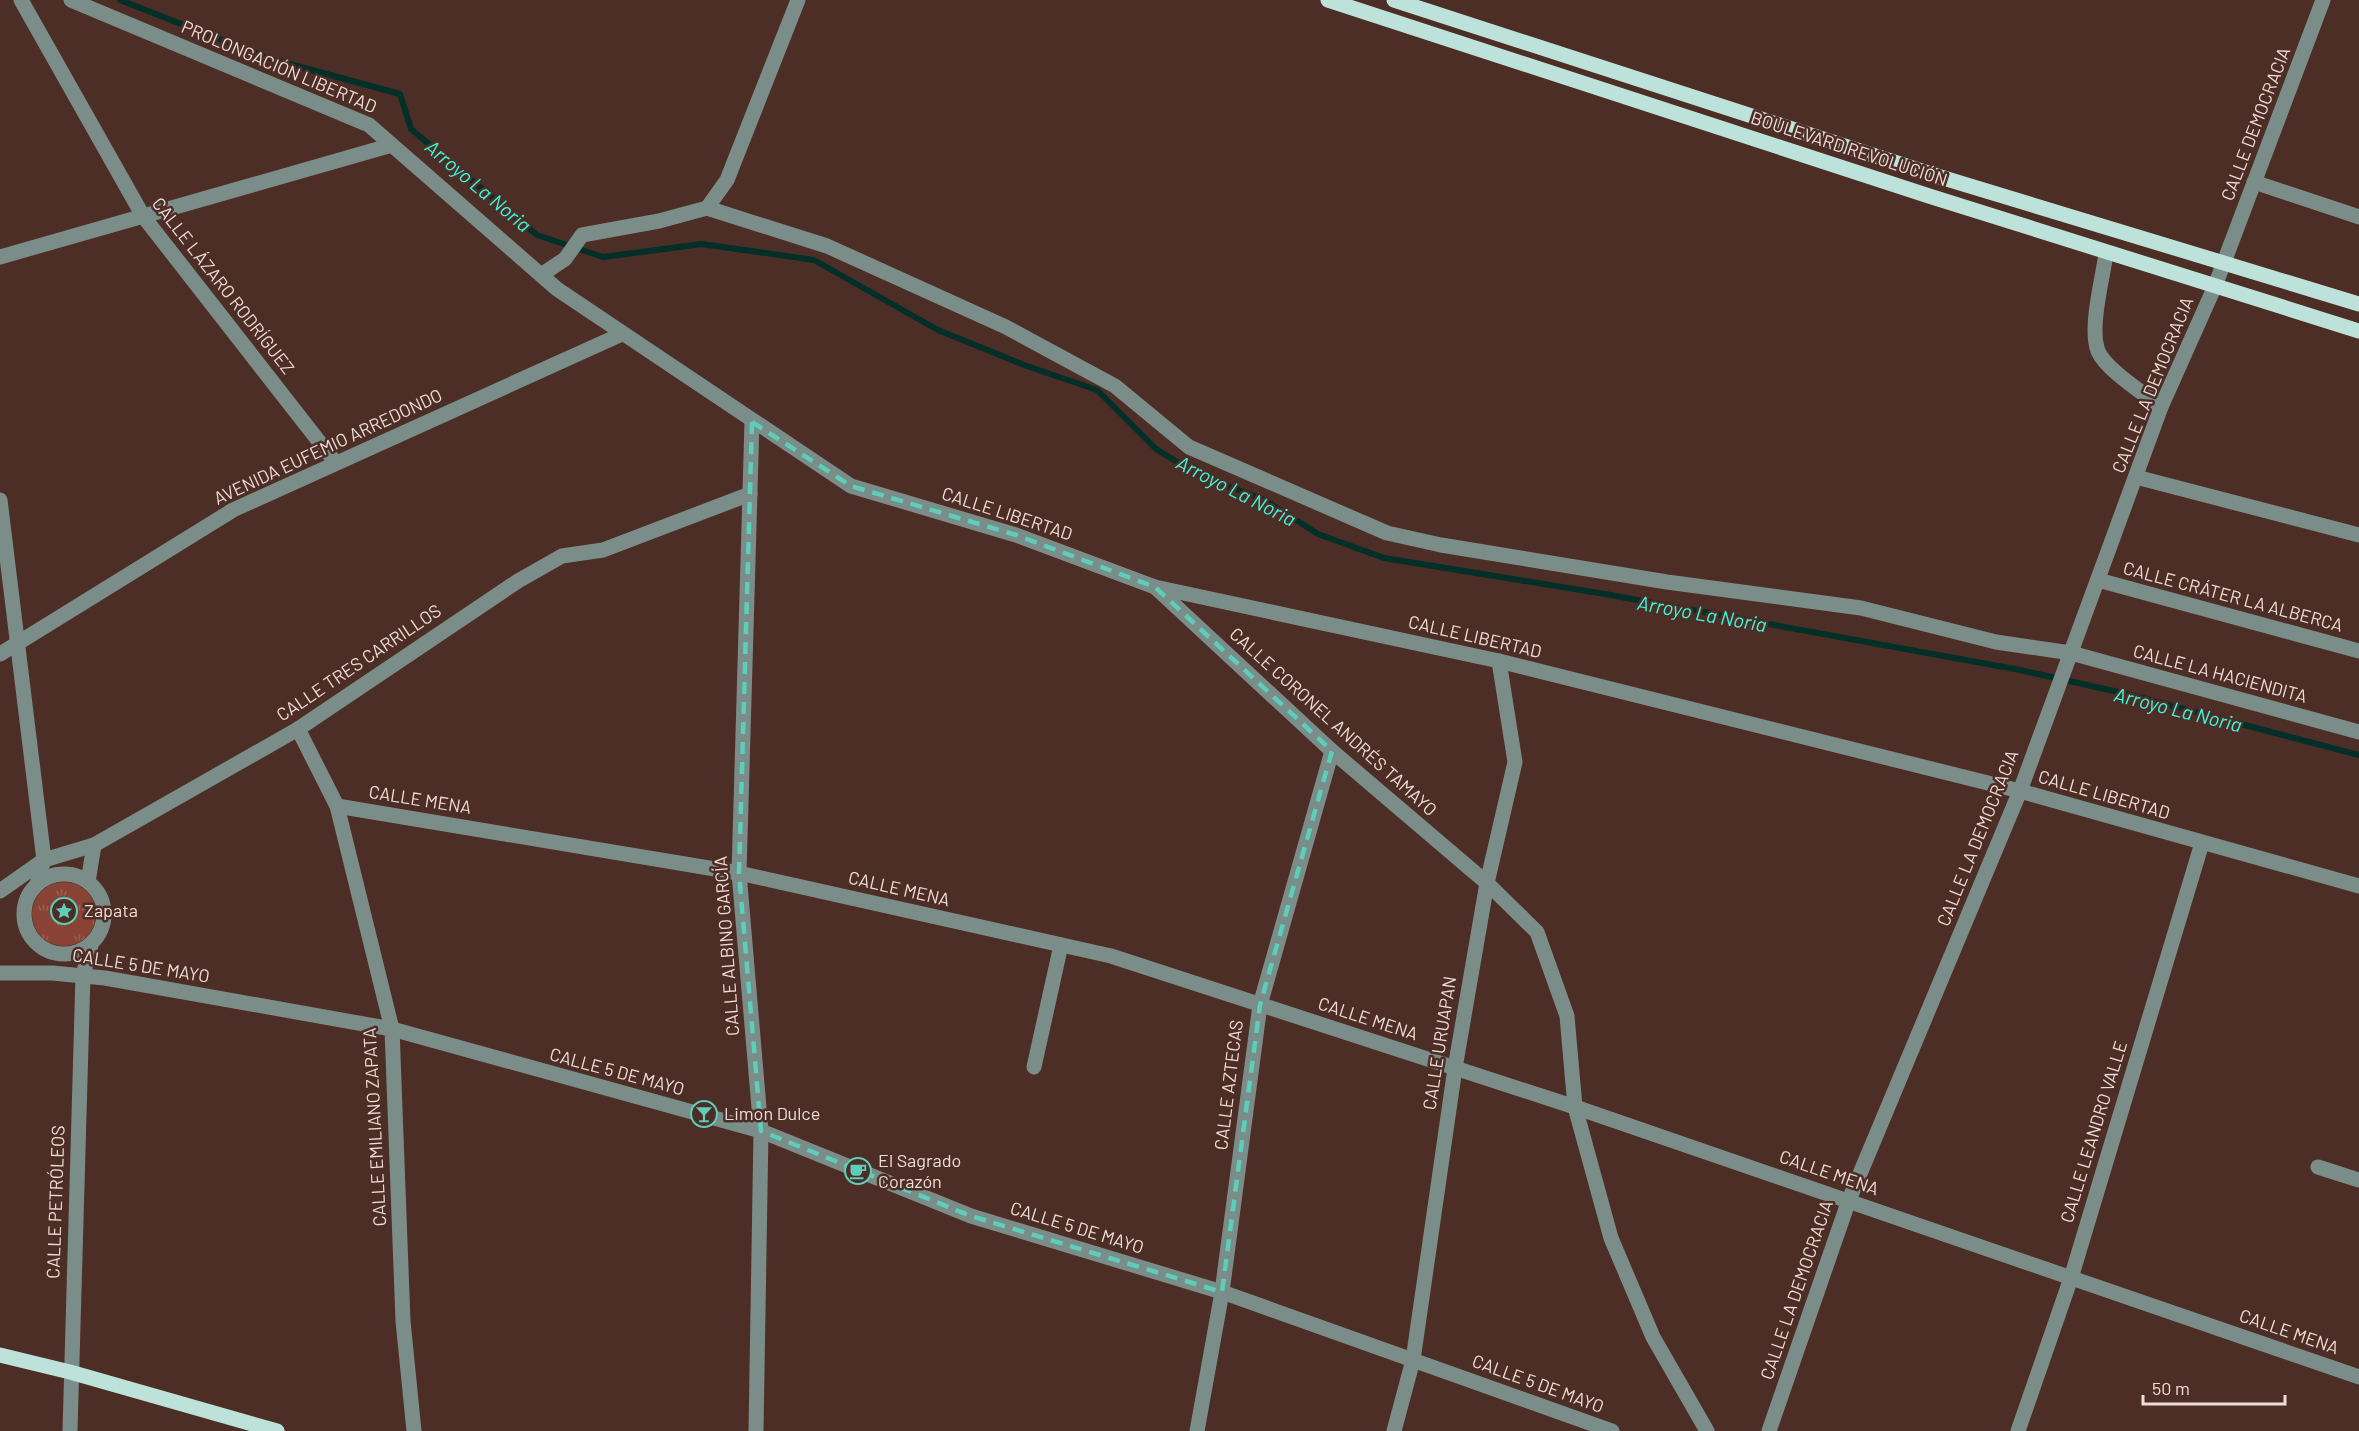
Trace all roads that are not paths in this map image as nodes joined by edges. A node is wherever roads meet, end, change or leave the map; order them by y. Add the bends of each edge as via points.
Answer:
1 (21, 0) edge
2 (70, 0) edge
3 (798, 0) edge
4 (1328, 0) edge
5 (1395, 0) edge
6 (2323, 0) edge
7 (1766, 120) junction
8 (1759, 141) junction
9 (392, 145) junction
10 (2254, 182) junction
11 (707, 208) junction
12 (143, 216) junction
13 (2359, 217) edge
14 (2106, 253) junction
15 (0, 257) edge
16 (2224, 261) junction
17 (541, 275) junction
18 (2215, 286) junction
19 (2359, 304) edge
20 (2359, 331) edge
21 (622, 334) junction
22 (2161, 408) junction
23 (752, 422) junction
24 (335, 462) junction
25 (2136, 477) junction
26 (750, 494) junction
27 (0, 500) edge
28 (2359, 535) edge
29 (2098, 580) junction
30 (1155, 587) junction
31 (17, 643) junction
32 (2359, 651) edge
33 (0, 654) edge
34 (2067, 660) junction
35 (1500, 661) junction
36 (298, 729) junction
37 (2359, 732) edge
38 (1332, 751) junction
39 (2020, 790) junction
40 (337, 806) junction
41 (2202, 843) junction
42 (94, 845) junction
43 (44, 860) junction
44 (739, 873) junction
45 (69, 874) junction
46 (88, 882) junction
47 (37, 884) junction
48 (1487, 884) junction
49 (2359, 886) edge
50 (0, 891) edge
51 (91, 945) junction
52 (1061, 945) junction
53 (52, 953) junction
54 (0, 973) edge
55 (83, 975) junction
56 (1260, 1005) junction
57 (392, 1029) junction
58 (1034, 1067) dead end
59 (1455, 1068) junction
60 (1575, 1107) junction
61 (761, 1131) junction
62 (2318, 1167) dead end
63 (2359, 1180) edge
64 (1849, 1200) junction
65 (2070, 1278) junction
66 (1222, 1292) junction
67 (0, 1355) edge
68 (1413, 1360) junction
69 (70, 1372) junction
70 (2359, 1377) edge
71 (70, 1431) edge
72 (278, 1431) edge
73 (414, 1431) edge
74 (756, 1431) edge
75 (1197, 1431) edge
76 (1394, 1431) edge
77 (1612, 1431) edge
78 (1707, 1431) edge
79 (1769, 1431) edge
80 (2018, 1431) edge

1 - 12 street, CALLE LÁZARO RODRÍGUEZ
2 - 9 street, PROLONGACIÓN LIBERTAD via 369,125
3 - 11 street via 727,180
4 - 8 main road, BOULEVARD REVOLUCIÓN
5 - 7 main road, BOULEVARD REVOLUCIÓN
6 - 10 street, CALLE DEMOCRACIA
7 - 8 main road
7 - 16 main road, BOULEVARD REVOLUCIÓN via 1937,176
8 - 14 main road, BOULEVARD REVOLUCIÓN
9 - 12 street
9 - 17 street, PROLONGACIÓN LIBERTAD
10 - 13 street
10 - 16 street, CALLE DEMOCRACIA
11 - 17 street via 582,235 565,259
11 - 34 street, CALLE LA HACIENDITA via 827,246 1006,327 1115,386 1189,447 1387,533 1655,580 1861,608
12 - 15 street
12 - 24 street, CALLE LÁZARO RODRÍGUEZ
14 - 18 main road, BOULEVARD REVOLUCIÓN
14 - 22 street via 2097,314 2098,351
16 - 18 street, CALLE LA DEMOCRACIA
16 - 19 main road, BOULEVARD REVOLUCIÓN
17 - 21 street, PROLONGACIÓN LIBERTAD
18 - 20 main road, BOULEVARD REVOLUCIÓN
18 - 22 street, CALLE LA DEMOCRACIA
21 - 23 street, CALLE LIBERTAD
21 - 24 street, AVENIDA EUFEMIO ARREDONDO
22 - 25 street, CALLE LA DEMOCRACIA
23 - 26 street, CALLE ALBINO GARCÍA
23 - 30 street, CALLE LIBERTAD via 851,486 1016,535
24 - 31 street, AVENIDA EUFEMIO ARREDONDO via 233,510
25 - 28 street
25 - 29 street, CALLE LA DEMOCRACIA
26 - 36 street, CALLE TRES CARRILLOS via 603,550 562,556 518,581
26 - 44 street, CALLE ALBINO GARCÍA
27 - 31 street
29 - 32 street, CALLE CRÁTER LA ALBERCA
29 - 34 street, CALLE LA DEMOCRACIA
30 - 35 street, CALLE LIBERTAD
30 - 38 street, CALLE CORONEL ANDRÉS TAMAYO
31 - 33 street, AVENIDA EUFEMIO ARREDONDO
31 - 43 street
34 - 37 street, CALLE LA HACIENDITA
34 - 39 street, CALLE LA DEMOCRACIA
35 - 39 street, CALLE LIBERTAD
35 - 48 street, CALLE URUAPAN via 1515,762
36 - 40 street, CALLE EMILIANO ZAPATA
36 - 42 street, CALLE TRES CARRILLOS
38 - 48 street, CALLE CORONEL ANDRÉS TAMAYO
38 - 56 street, CALLE AZTECAS
39 - 41 street, CALLE LIBERTAD
39 - 64 street, CALLE LA DEMOCRACIA
40 - 44 street, CALLE MENA
40 - 57 street, CALLE EMILIANO ZAPATA
41 - 49 street, CALLE LIBERTAD
41 - 65 street, CALLE LEANDRO VALLE
42 - 43 street, CALLE TRES CARRILLOS
42 - 46 street
43 - 45 street
43 - 47 street
43 - 50 street, CALLE TRES CARRILLOS
44 - 52 street, CALLE MENA
44 - 61 street, CALLE ALBINO GARCÍA
45 - 46 street
45 - 47 street via 56,874
46 - 51 street via 101,896 105,909 99,935
47 - 53 street via 26,900 25,926 31,938
48 - 59 street, CALLE URUAPAN
48 - 60 street, CALLE CORONEL ANDRÉS TAMAYO via 1538,932 1567,1016
51 - 53 street via 66,955
51 - 55 street, CALLE PETRÓLEOS
52 - 56 street, CALLE MENA via 1111,956
52 - 58 street
53 - 55 street
54 - 55 street, CALLE 5 DE MAYO
55 - 57 street, CALLE 5 DE MAYO
55 - 69 street, CALLE PETRÓLEOS
56 - 59 street, CALLE MENA
56 - 66 street, CALLE AZTECAS
57 - 61 street, CALLE 5 DE MAYO
57 - 73 street, CALLE EMILIANO ZAPATA via 403,1321
59 - 60 street, CALLE MENA
59 - 68 street, CALLE URUAPAN
60 - 64 street, CALLE MENA
60 - 78 street, CALLE CORONEL ANDRÉS TAMAYO via 1611,1239 1653,1337
61 - 66 street, CALLE 5 DE MAYO via 971,1216
61 - 74 street, CALLE ALBINO GARCÍA
62 - 63 street
64 - 65 street, CALLE MENA
64 - 79 street, CALLE LA DEMOCRACIA
65 - 70 street, CALLE MENA
65 - 80 street, CALLE LEANDRO VALLE
66 - 68 street, CALLE 5 DE MAYO
66 - 75 street, CALLE AZTECAS
67 - 69 main road
68 - 76 street, CALLE URUAPAN
68 - 77 street, CALLE 5 DE MAYO
69 - 71 street, CALLE PETRÓLEOS
69 - 72 main road

